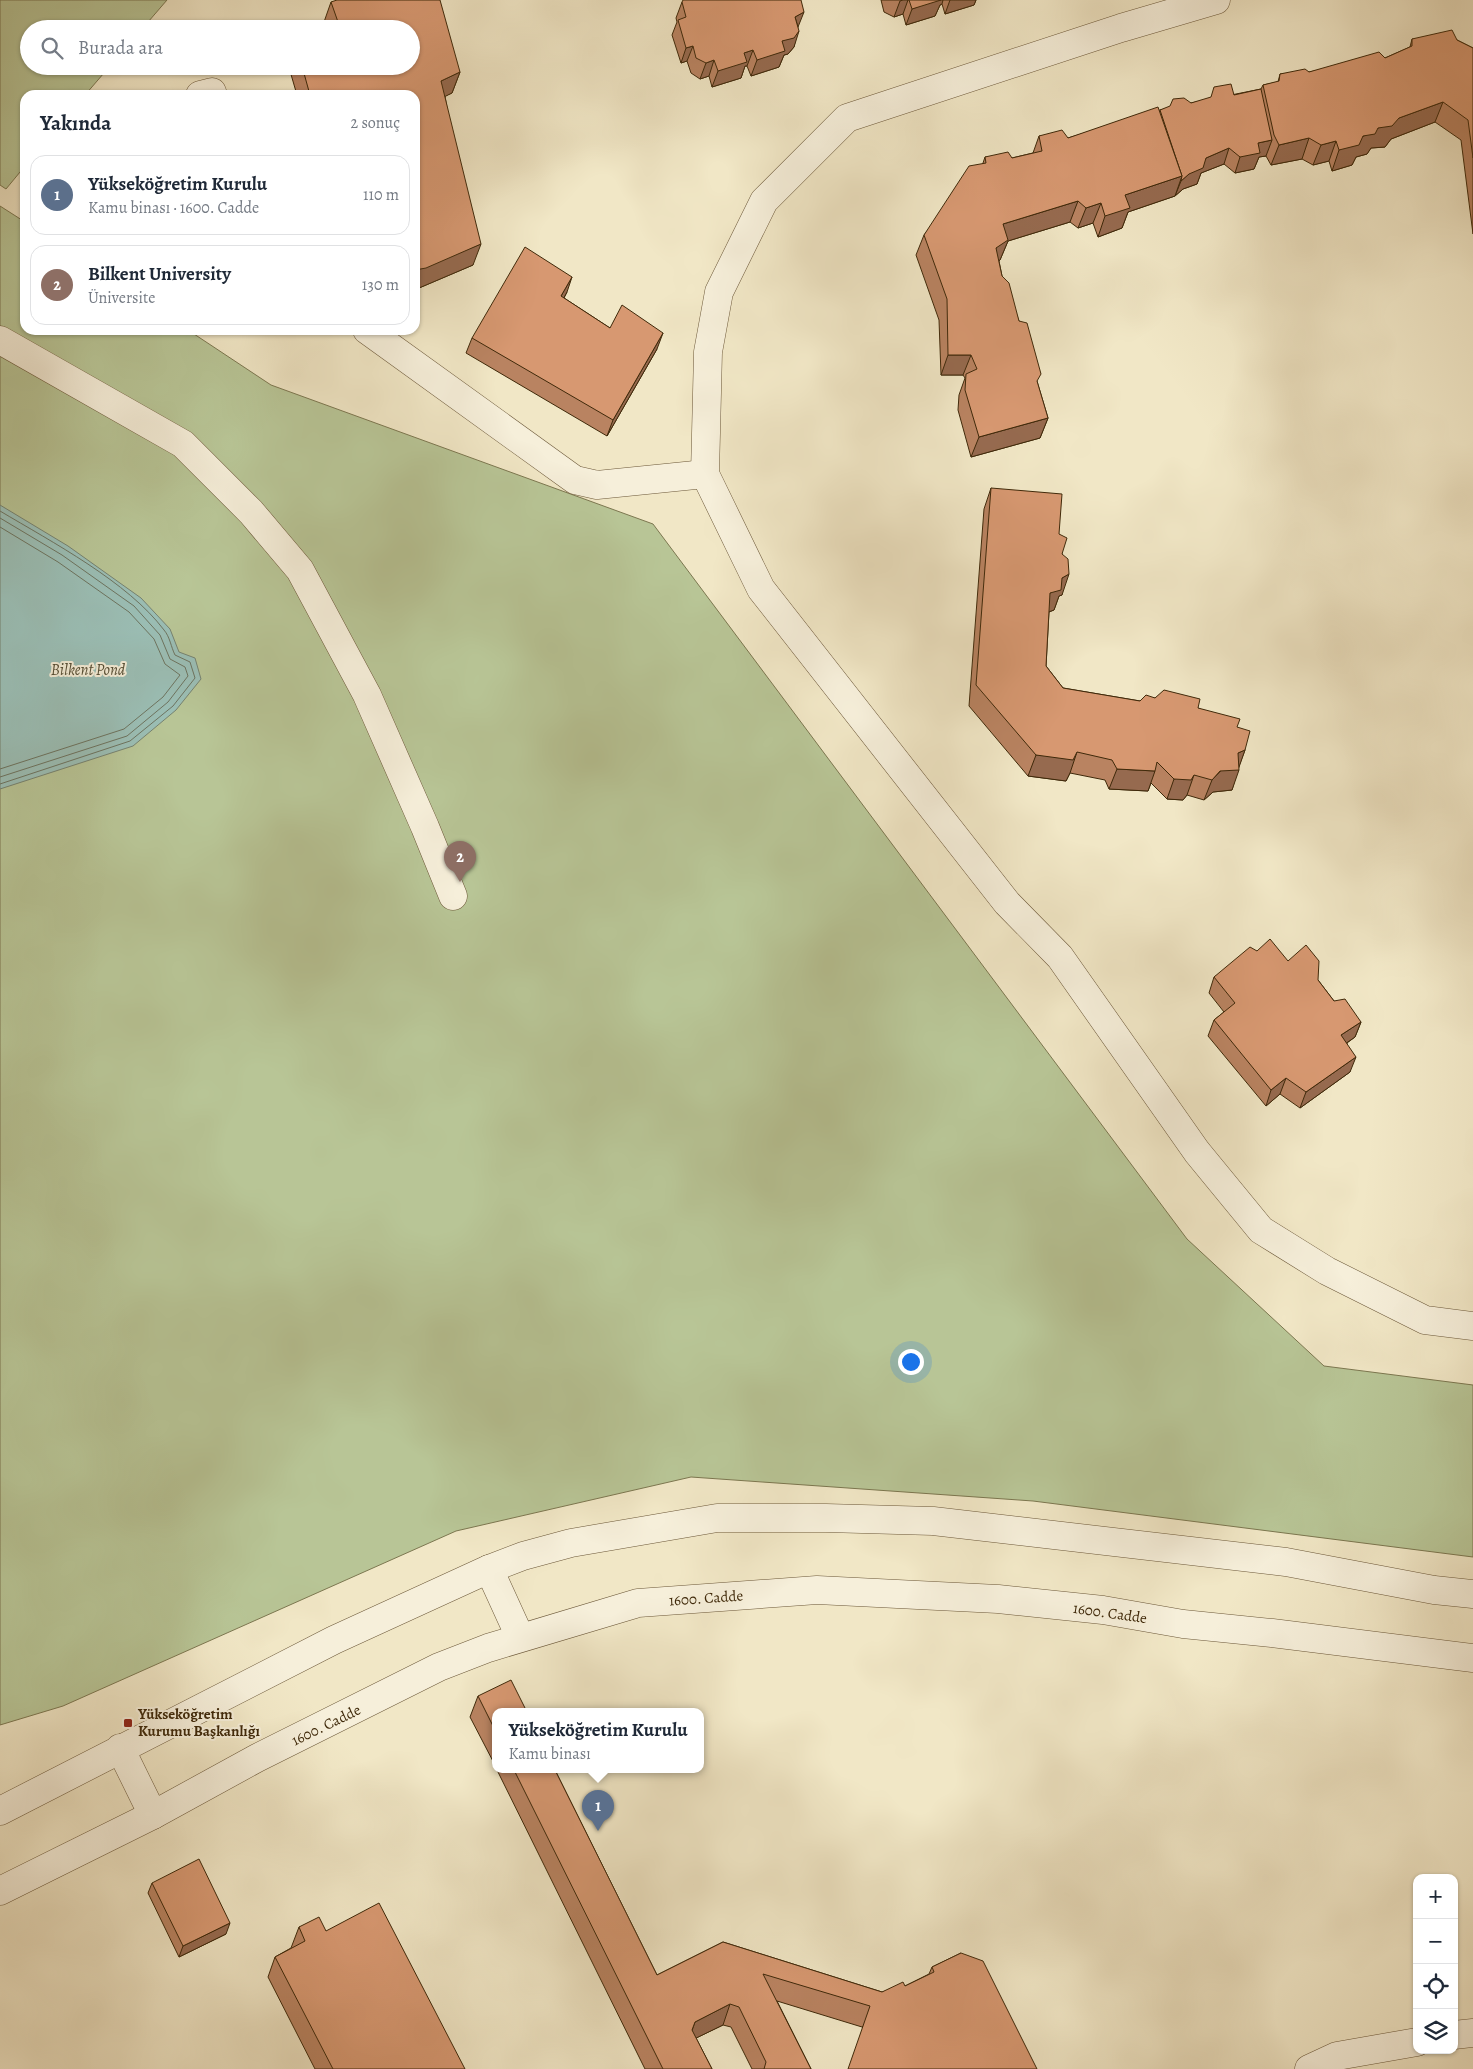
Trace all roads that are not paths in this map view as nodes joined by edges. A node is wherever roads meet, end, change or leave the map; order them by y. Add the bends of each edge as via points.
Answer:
1 (1216, 0) edge
2 (374, 335) edge
3 (0, 340) edge
4 (705, 474) junction
5 (453, 896) dead end
6 (1473, 1326) edge
7 (489, 1569) junction
8 (1473, 1594) edge
9 (520, 1637) junction
10 (1473, 1658) edge
11 (120, 1748) junction
12 (0, 1811) edge
13 (153, 1815) junction
14 (0, 1891) edge
15 (1473, 2033) edge
16 (1458, 2035) edge
17 (1413, 2043) edge
18 (1309, 2069) edge

1 - 4 street via 847,118 764,201 719,292 708,352
2 - 4 street via 575,480 597,485
3 - 5 street via 183,444 251,512 300,570 367,695
4 - 6 street via 761,590 1007,902 1060,957 1197,1152 1261,1230 1327,1271 1426,1320
7 - 8 street via 571,1543 717,1518 826,1518 933,1521 1192,1550 1286,1562 1434,1590
7 - 9 street
7 - 11 street via 334,1640
9 - 10 street, 1600. Cadde via 638,1603 817,1590 998,1599
9 - 13 street, 1600. Cadde via 439,1667 256,1758
11 - 12 street
11 - 13 street
13 - 14 street, 1600. Cadde
15 - 16 street
17 - 18 street via 1337,2056

